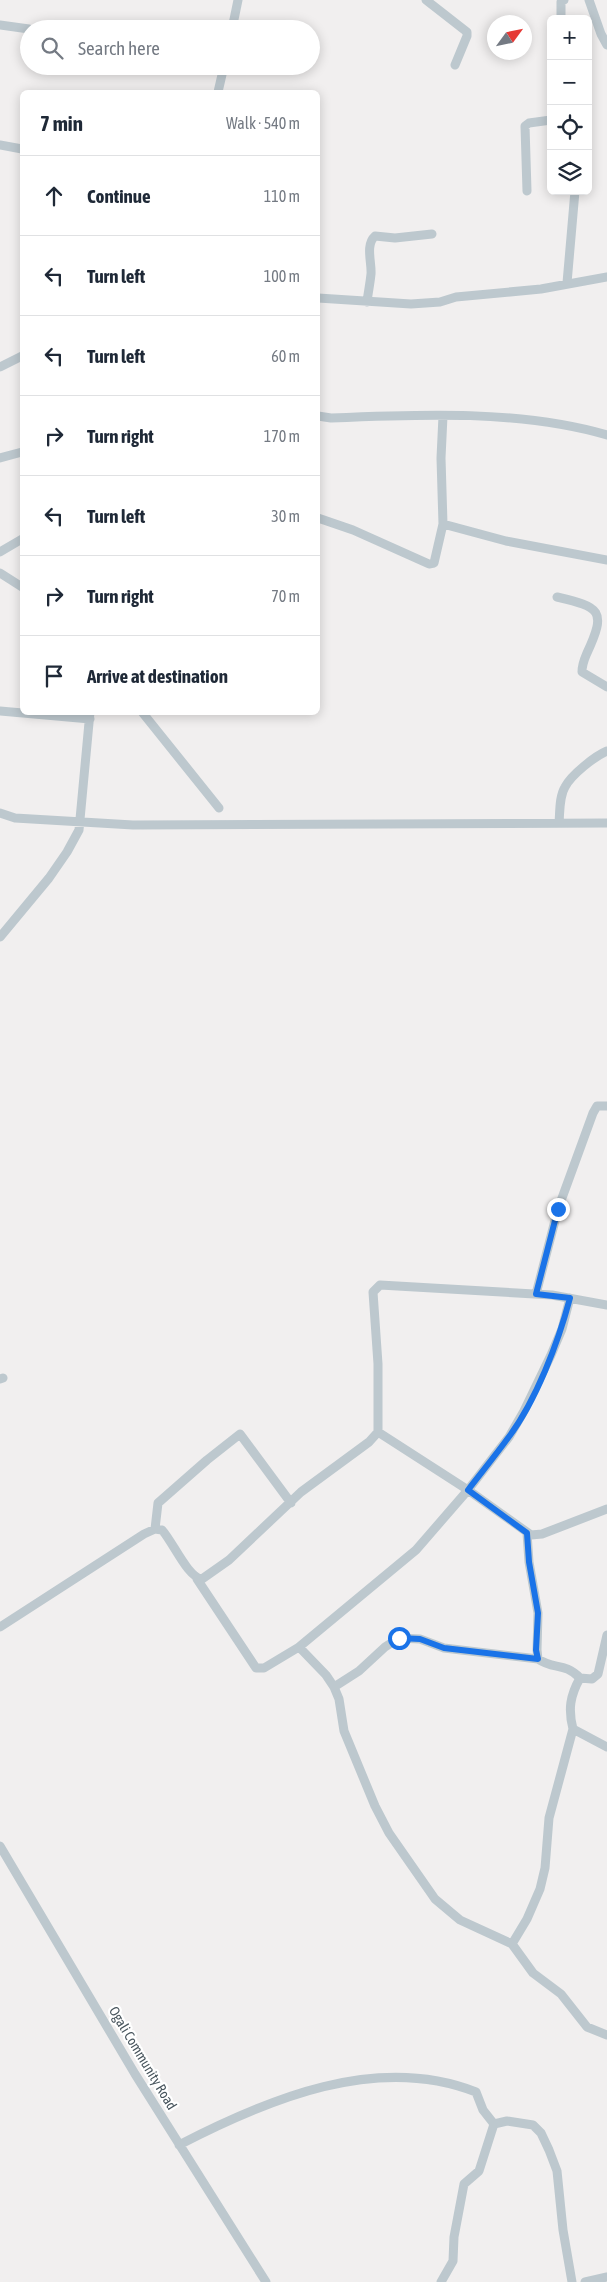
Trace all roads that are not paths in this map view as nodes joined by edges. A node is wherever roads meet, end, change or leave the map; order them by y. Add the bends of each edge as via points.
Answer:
1 (238, 0) edge
2 (426, 0) edge
3 (564, 0) edge
4 (589, 0) edge
5 (561, 15) edge
6 (234, 20) edge
7 (0, 25) edge
8 (20, 28) edge
9 (607, 45) edge
10 (455, 65) dead end
11 (222, 75) edge
12 (218, 90) edge
13 (547, 121) edge
14 (0, 145) edge
15 (20, 149) edge
16 (527, 191) dead end
17 (575, 195) edge
18 (432, 234) dead end
19 (607, 277) edge
20 (567, 283) junction
21 (320, 298) edge
22 (367, 302) junction
23 (20, 357) edge
24 (0, 367) edge
25 (320, 416) edge
26 (443, 416) junction
27 (607, 435) edge
28 (20, 453) edge
29 (0, 458) edge
30 (320, 519) edge
31 (443, 524) junction
32 (20, 540) edge
33 (0, 552) edge
34 (607, 560) edge
35 (0, 573) edge
36 (20, 586) edge
37 (557, 597) dead end
38 (607, 687) edge
39 (0, 711) edge
40 (20, 712) edge
41 (72, 715) edge
42 (144, 715) edge
43 (90, 716) edge
44 (607, 750) edge
45 (220, 808) dead end
46 (0, 813) edge
47 (80, 823) junction
48 (559, 823) junction
49 (607, 823) edge
50 (0, 937) edge
51 (607, 1106) edge
52 (536, 1294) junction
53 (570, 1298) junction
54 (607, 1304) edge
55 (378, 1432) junction
56 (468, 1490) junction
57 (290, 1503) junction
58 (607, 1509) edge
59 (155, 1529) junction
60 (527, 1533) junction
61 (197, 1579) junction
62 (0, 1627) edge
63 (607, 1636) edge
64 (299, 1647) junction
65 (538, 1659) junction
66 (580, 1678) junction
67 (334, 1688) junction
68 (573, 1729) junction
69 (607, 1747) edge
70 (0, 1846) edge
71 (512, 1944) junction
72 (607, 2035) edge
73 (494, 2124) junction
74 (179, 2145) junction
75 (607, 2277) edge
76 (266, 2282) edge
77 (440, 2282) edge
78 (572, 2282) edge
79 (585, 2282) edge

1 - 6 street
2 - 10 street via 467,32
3 - 5 street via 561,2
4 - 9 street
7 - 8 street
11 - 12 street
13 - 16 street via 525,126
14 - 15 street
17 - 20 street
18 - 22 street via 395,238 375,236 372,239
19 - 20 street
20 - 22 street via 541,289 456,297 440,302
21 - 22 street
23 - 24 street
25 - 26 street
26 - 27 street via 558,422
26 - 31 street
28 - 29 street
30 - 31 street via 430,564 435,561
31 - 34 street via 506,541
32 - 33 street
35 - 36 street
37 - 38 street via 597,610 597,627 582,663 582,672
39 - 40 street
41 - 43 street
42 - 45 street
43 - 47 street
44 - 48 street via 597,755 565,787
46 - 47 street via 15,818
47 - 48 street via 251,826
47 - 50 street via 67,852 49,878
48 - 49 street
51 - 52 street via 596,1106 593,1112 558,1209
52 - 53 street
52 - 55 street via 388,1285 376,1288 373,1292
53 - 54 street
53 - 56 street via 554,1346 524,1411 509,1437
55 - 56 street
55 - 57 street
56 - 60 street
56 - 64 street via 416,1550
57 - 59 street via 240,1434 158,1503
57 - 61 street via 229,1560 202,1579
58 - 60 street via 542,1534
59 - 61 street via 162,1530 170,1539
59 - 62 street
60 - 65 street via 538,1613
61 - 64 street via 256,1668 264,1668
63 - 66 street via 598,1674 592,1679
64 - 67 street
65 - 66 street via 547,1665 564,1666
65 - 67 street via 444,1648 420,1639 399,1638
66 - 68 street via 569,1706
67 - 71 street via 344,1731 357,1766 380,1818 398,1847 443,1907 460,1920
68 - 69 street
68 - 71 street via 549,1818 546,1863 540,1889
70 - 74 street, Ogali Community Road
71 - 72 street via 533,1973 561,1994 588,2027
73 - 74 street via 483,2110 476,2092 427,2078 399,2077 300,2093 245,2113
73 - 77 street via 479,2172 464,2184 453,2261
73 - 78 street via 507,2121 534,2125 550,2150 557,2172
74 - 76 street, Ogali Community Road
75 - 79 street

